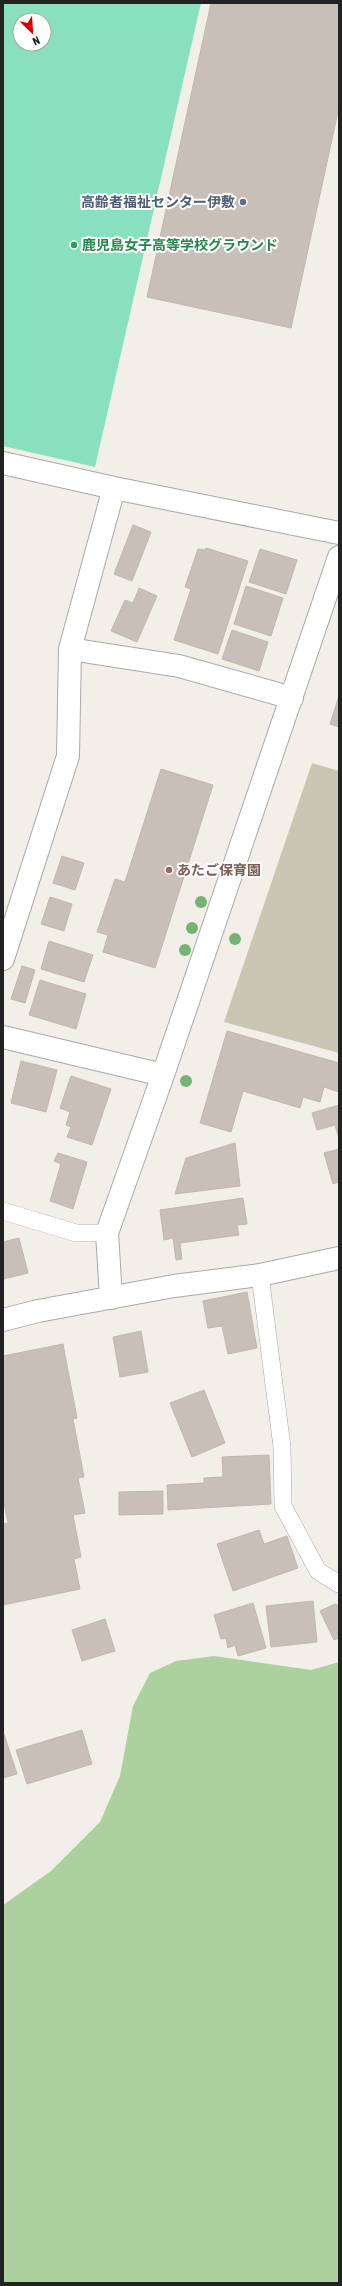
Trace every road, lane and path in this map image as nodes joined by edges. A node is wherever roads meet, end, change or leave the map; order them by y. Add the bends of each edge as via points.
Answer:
1 (3, 463) edge
2 (114, 488) junction
3 (339, 533) edge
4 (339, 557) edge
5 (70, 649) junction
6 (292, 698) junction
7 (3, 959) edge
8 (3, 1037) edge
9 (164, 1075) junction
10 (3, 1211) edge
11 (107, 1233) junction
12 (339, 1258) edge
13 (260, 1275) junction
14 (111, 1298) junction
15 (3, 1320) edge
16 (339, 1584) edge

1 - 2 street
2 - 3 street
2 - 5 street
4 - 6 street
5 - 6 street via 179,666
5 - 7 street via 68,756
6 - 9 street
8 - 9 street
9 - 11 street
10 - 11 lane via 76,1233
11 - 14 street
12 - 13 street
13 - 14 street via 174,1286
13 - 16 lane via 282,1447 283,1506 318,1571
14 - 15 street

